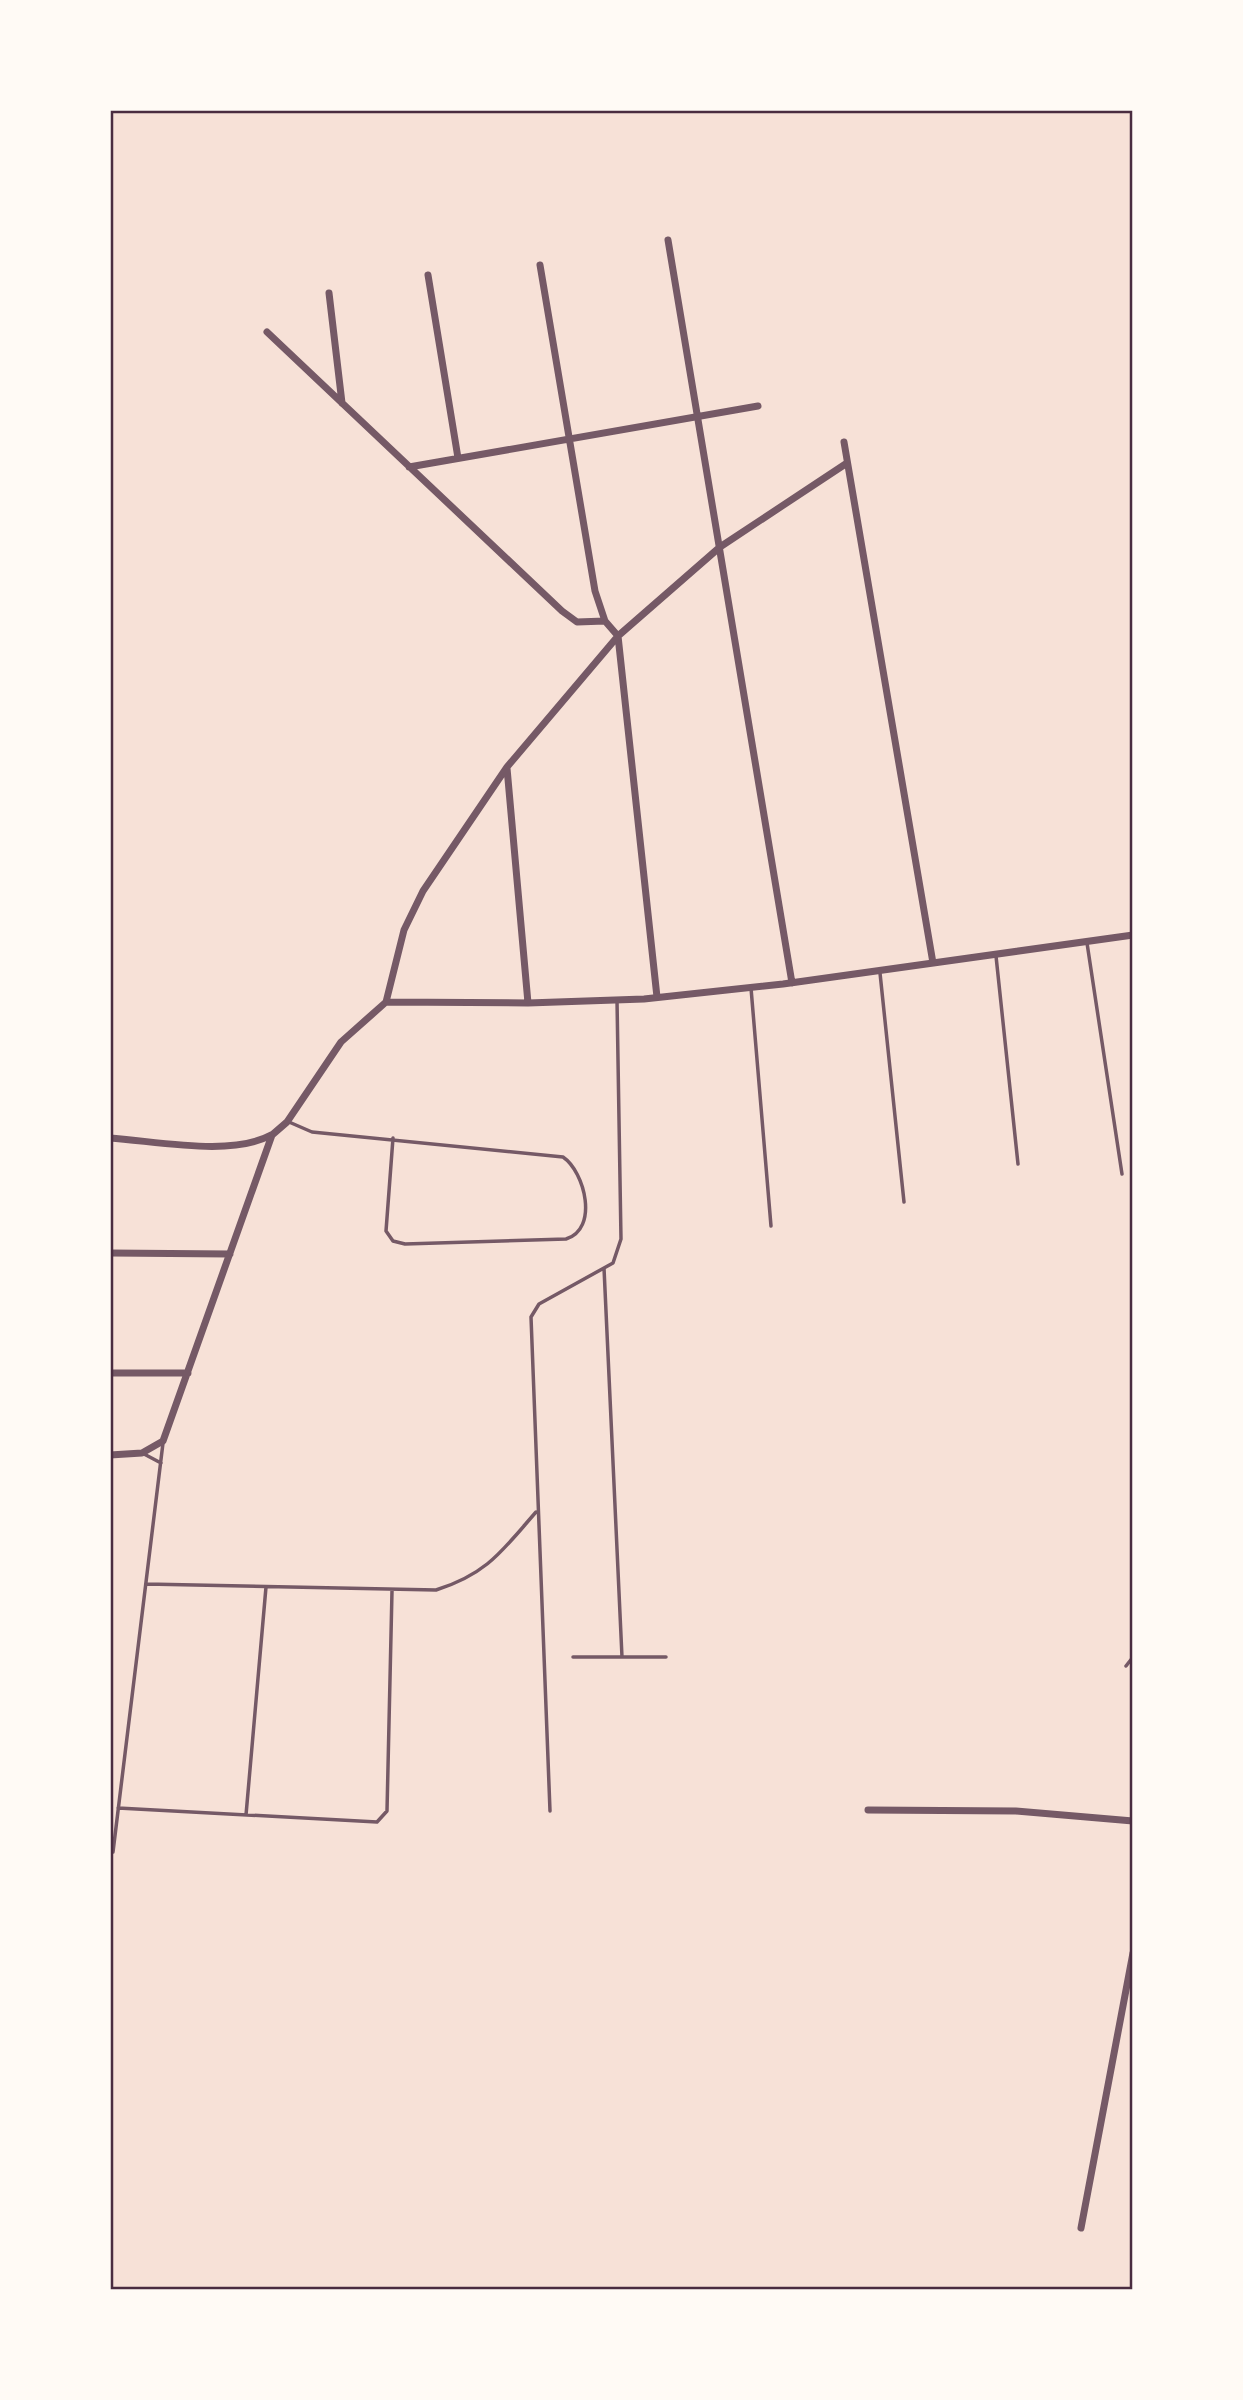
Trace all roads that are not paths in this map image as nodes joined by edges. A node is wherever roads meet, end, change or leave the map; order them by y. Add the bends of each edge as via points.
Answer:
1 (668, 240) dead end
2 (540, 265) dead end
3 (428, 275) dead end
4 (329, 293) dead end
5 (267, 332) dead end
6 (342, 403) junction
7 (758, 406) dead end
8 (698, 416) junction
9 (568, 439) junction
10 (844, 442) dead end
11 (458, 458) junction
12 (847, 463) junction
13 (409, 467) junction
14 (720, 547) junction
15 (605, 621) junction
16 (618, 636) junction
17 (507, 767) junction
18 (1133, 935) edge
19 (1086, 941) junction
20 (996, 954) junction
21 (933, 963) junction
22 (879, 970) junction
23 (792, 983) junction
24 (751, 988) junction
25 (657, 998) junction
26 (617, 1000) junction
27 (386, 1002) junction
28 (528, 1003) junction
29 (287, 1122) junction
30 (272, 1135) junction
31 (110, 1138) edge
32 (393, 1138) junction
33 (1018, 1164) dead end
34 (1122, 1174) dead end
35 (904, 1202) dead end
36 (771, 1226) dead end
37 (110, 1253) edge
38 (230, 1254) junction
39 (604, 1268) junction
40 (110, 1373) edge
41 (188, 1373) junction
42 (163, 1441) junction
43 (142, 1453) junction
44 (110, 1455) edge
45 (161, 1463) junction
46 (537, 1512) junction
47 (146, 1584) junction
48 (266, 1587) junction
49 (392, 1591) junction
50 (573, 1657) dead end
51 (622, 1657) junction
52 (666, 1657) dead end
53 (1133, 1657) edge
54 (1126, 1666) dead end
55 (118, 1808) junction
56 (868, 1810) dead end
57 (550, 1811) dead end
58 (246, 1815) junction
59 (1133, 1821) edge
60 (113, 1852) dead end
61 (1133, 1953) edge
62 (1081, 2228) dead end

1 - 8 street
2 - 9 street
3 - 11 street
4 - 6 street
5 - 6 street
6 - 13 street
7 - 8 street
8 - 9 street
8 - 14 street
9 - 11 street
9 - 15 street via 595,591
10 - 12 street
11 - 13 street
12 - 14 street
12 - 21 street
13 - 15 street via 562,611 577,622
14 - 16 street
14 - 23 street
15 - 16 street
16 - 17 street
16 - 25 street
17 - 27 street via 423,891 404,930
17 - 28 street
18 - 19 street
19 - 20 street
19 - 34 lane
20 - 21 street
20 - 33 lane
21 - 22 street
22 - 23 street
22 - 35 lane
23 - 24 street
24 - 25 street
24 - 36 lane
25 - 26 street
26 - 28 street
26 - 39 lane via 621,1239 613,1263
27 - 28 street
27 - 29 street via 341,1042
29 - 30 street
29 - 32 lane via 312,1132
30 - 31 street via 232,1146
30 - 38 street
32 - 32 lane via 563,1157 575,1165 583,1192 583,1227 577,1236 566,1239 393,1241 386,1231
37 - 38 street
38 - 41 street
39 - 46 lane via 539,1304 531,1317
39 - 51 lane
40 - 41 street
41 - 42 street
42 - 43 street
42 - 45 lane
43 - 44 street
43 - 45 lane
45 - 47 lane
46 - 49 lane via 484,1569 467,1580 436,1590
46 - 57 lane
47 - 48 lane
47 - 55 lane
48 - 49 lane
48 - 58 lane
49 - 58 lane via 384,1817 366,1824
50 - 51 lane
51 - 52 lane
53 - 54 lane
55 - 58 lane
55 - 60 lane
56 - 59 street via 1016,1811
61 - 62 street

